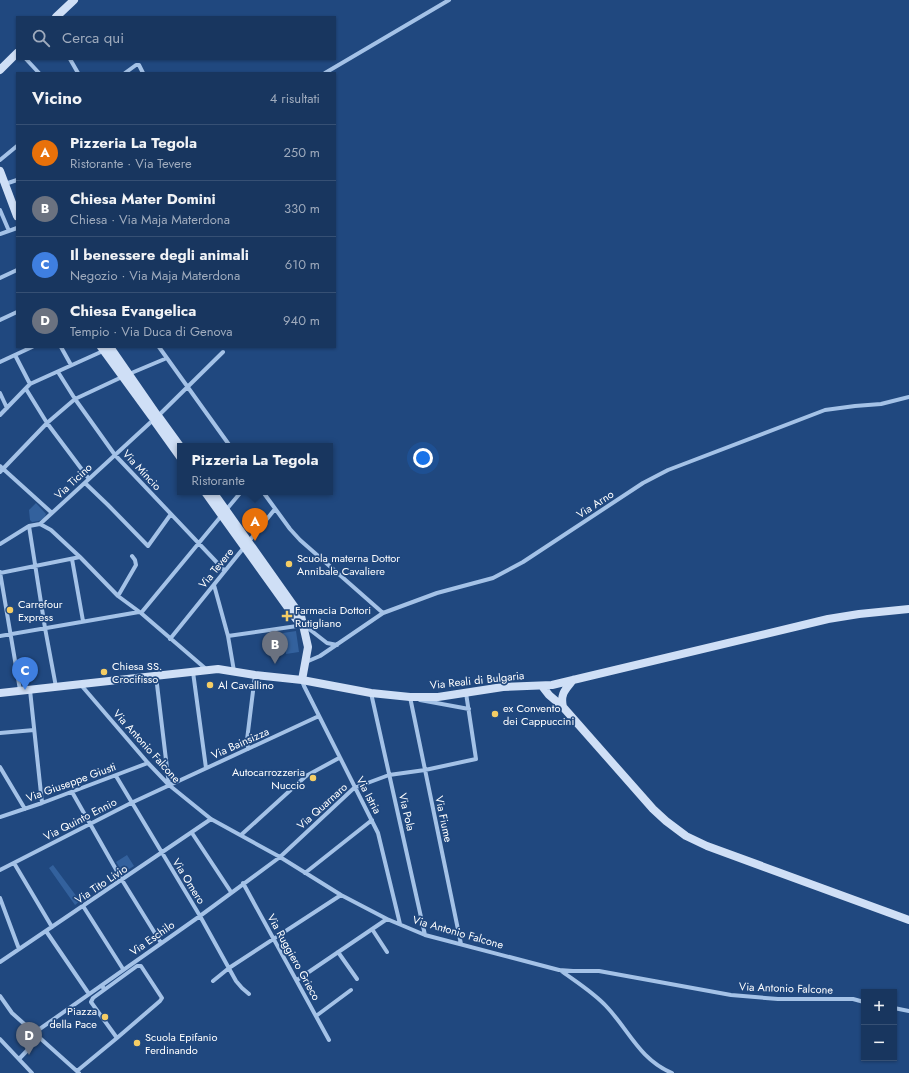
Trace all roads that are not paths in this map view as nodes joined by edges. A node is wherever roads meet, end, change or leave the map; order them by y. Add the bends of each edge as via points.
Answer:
1 (74, 0) edge
2 (449, 0) edge
3 (57, 16) edge
4 (16, 54) edge
5 (27, 60) edge
6 (71, 60) edge
7 (0, 70) edge
8 (38, 72) edge
9 (77, 72) edge
10 (126, 72) edge
11 (142, 72) edge
12 (327, 72) edge
13 (16, 147) edge
14 (0, 160) edge
15 (0, 171) edge
16 (16, 180) edge
17 (5, 184) junction
18 (0, 210) edge
19 (16, 213) edge
20 (16, 228) edge
21 (9, 231) junction
22 (0, 234) edge
23 (16, 270) edge
24 (0, 278) edge
25 (16, 312) edge
26 (0, 320) edge
27 (30, 348) edge
28 (62, 348) edge
29 (105, 348) edge
30 (160, 348) edge
31 (223, 352) dead end
32 (15, 355) junction
33 (167, 358) junction
34 (0, 362) edge
35 (71, 365) junction
36 (58, 372) junction
37 (125, 375) junction
38 (30, 384) junction
39 (188, 387) junction
40 (26, 389) junction
41 (0, 393) edge
42 (909, 397) edge
43 (75, 398) junction
44 (7, 408) junction
45 (0, 415) edge
46 (155, 418) junction
47 (47, 422) junction
48 (177, 443) edge
49 (228, 443) edge
50 (177, 452) edge
51 (115, 455) junction
52 (1, 469) edge
53 (89, 479) junction
54 (85, 483) junction
55 (209, 495) edge
56 (215, 495) edge
57 (238, 495) edge
58 (265, 495) edge
59 (275, 509) junction
60 (224, 512) junction
61 (52, 513) junction
62 (171, 514) junction
63 (40, 524) junction
64 (29, 526) junction
65 (0, 544) edge
66 (199, 544) junction
67 (247, 544) junction
68 (132, 556) dead end
69 (80, 557) junction
70 (72, 559) junction
71 (36, 566) junction
72 (225, 571) junction
73 (0, 573) edge
74 (214, 585) junction
75 (118, 596) junction
76 (909, 609) edge
77 (140, 613) junction
78 (383, 613) junction
79 (83, 621) junction
80 (304, 625) junction
81 (45, 628) junction
82 (10, 634) junction
83 (0, 636) edge
84 (228, 636) junction
85 (170, 639) junction
86 (337, 645) junction
87 (306, 662) junction
88 (206, 670) junction
89 (193, 672) junction
90 (234, 672) junction
91 (255, 675) junction
92 (156, 676) junction
93 (302, 680) junction
94 (573, 680) junction
95 (80, 684) junction
96 (552, 685) junction
97 (542, 686) junction
98 (56, 687) junction
99 (30, 689) junction
100 (20, 690) junction
101 (371, 692) junction
102 (0, 693) edge
103 (466, 693) junction
104 (412, 697) junction
105 (561, 698) junction
106 (563, 707) junction
107 (469, 710) junction
108 (319, 716) junction
109 (34, 730) junction
110 (0, 734) edge
111 (248, 749) junction
112 (339, 758) junction
113 (148, 764) junction
114 (0, 767) edge
115 (206, 768) junction
116 (425, 770) junction
117 (389, 775) junction
118 (116, 776) junction
119 (169, 785) junction
120 (354, 788) junction
121 (72, 792) junction
122 (42, 803) junction
123 (131, 803) junction
124 (25, 809) junction
125 (0, 817) edge
126 (212, 819) junction
127 (372, 820) junction
128 (90, 824) junction
129 (192, 833) junction
130 (241, 835) junction
131 (162, 854) junction
132 (280, 857) junction
133 (14, 863) junction
134 (0, 870) edge
135 (306, 873) junction
136 (122, 880) junction
137 (243, 883) junction
138 (231, 892) junction
139 (341, 895) junction
140 (0, 898) edge
141 (83, 906) junction
142 (200, 916) junction
143 (387, 919) junction
144 (909, 920) edge
145 (400, 924) junction
146 (52, 927) junction
147 (372, 929) junction
148 (46, 931) junction
149 (425, 935) junction
150 (275, 940) junction
151 (161, 943) junction
152 (461, 944) junction
153 (19, 949) junction
154 (338, 952) junction
155 (387, 952) dead end
156 (0, 962) edge
157 (230, 968) junction
158 (123, 969) junction
159 (559, 970) junction
160 (356, 979) dead end
161 (297, 980) junction
162 (212, 981) dead end
163 (102, 985) junction
164 (104, 990) junction
165 (351, 990) dead end
166 (89, 994) junction
167 (249, 994) dead end
168 (0, 996) edge
169 (861, 1001) edge
170 (897, 1009) edge
171 (909, 1011) edge
172 (316, 1016) junction
173 (34, 1033) junction
174 (39, 1038) junction
175 (117, 1038) junction
176 (0, 1039) edge
177 (328, 1040) dead end
178 (19, 1059) junction
179 (78, 1072) edge
180 (32, 1073) edge
181 (672, 1073) edge

1 - 3 street
2 - 12 street
4 - 7 street
5 - 8 street
6 - 9 street
10 - 11 street via 139,65
13 - 14 street
15 - 17 street
16 - 17 street
17 - 19 street
18 - 21 street
20 - 21 street
21 - 22 street
23 - 24 street
25 - 26 street
27 - 32 street
28 - 35 street
29 - 35 street
29 - 37 street
30 - 33 street
31 - 39 street, Via Ticino
32 - 34 street
32 - 38 street
33 - 37 street
33 - 39 street
35 - 36 street
36 - 38 street
36 - 43 street, Via Mincio
37 - 43 street
37 - 46 street
38 - 40 street
39 - 46 street, Via Ticino
39 - 49 street
40 - 44 street
40 - 47 street
41 - 44 street
42 - 78 street, Via Arno via 881,404 825,410 668,470 643,483 523,562 493,578 437,593
43 - 47 street
43 - 51 street, Via Mincio
44 - 45 street
46 - 48 street
46 - 50 street
46 - 51 street, Via Ticino
47 - 52 street
47 - 53 street
51 - 53 street, Via Ticino
51 - 62 street, Via Mincio
52 - 61 street
53 - 54 street, Via Ticino
54 - 61 street, Via Ticino
54 - 62 street via 148,546
55 - 60 street
56 - 60 street
57 - 60 street
58 - 59 street
59 - 67 street, Via Tevere
59 - 78 street via 300,540
60 - 66 street
60 - 67 street
61 - 63 street, Via Ticino
62 - 66 street, Via Mincio
63 - 64 street
63 - 69 street via 51,530
64 - 65 street
64 - 71 street
66 - 72 street, Via Mincio
66 - 77 street
67 - 72 street, Via Tevere
67 - 80 street via 301,616
68 - 75 street via 136,560 136,565
69 - 70 street
69 - 75 street
70 - 71 street
70 - 79 street
71 - 73 street
71 - 81 street
72 - 74 street, Via Tevere
73 - 82 street
74 - 84 street
74 - 85 street, Via Tevere
75 - 77 street
76 - 94 street, Via Reali di Bulgaria via 828,619
77 - 79 street
77 - 85 street
78 - 86 street, Via Arno
79 - 81 street
80 - 84 street
80 - 86 street via 327,643
80 - 87 street via 308,647
81 - 82 street
81 - 98 street
82 - 83 street
82 - 100 street
84 - 90 street
85 - 88 street
86 - 87 street, Via Arno
87 - 93 street
88 - 89 street, Via Reali di Bulgaria
88 - 90 street, Via Reali di Bulgaria
89 - 92 street, Via Reali di Bulgaria
89 - 115 street
90 - 91 street, Via Reali di Bulgaria
91 - 93 street, Via Reali di Bulgaria
91 - 111 street
92 - 95 street, Via Reali di Bulgaria
92 - 119 street
93 - 101 street, Via Reali di Bulgaria
93 - 108 street, Via Istria
94 - 96 street, Via Reali di Bulgaria
94 - 105 street
95 - 98 street, Via Reali di Bulgaria
95 - 113 street, Via Antonio Falcone
96 - 97 street, Via Reali di Bulgaria
96 - 105 street via 558,690
97 - 103 street, Via Reali di Bulgaria via 515,686
97 - 106 street
98 - 99 street, Via Reali di Bulgaria
99 - 100 street, Via Reali di Bulgaria
99 - 109 street
100 - 102 street, Via Reali di Bulgaria
101 - 104 street, Via Reali di Bulgaria
101 - 117 street, Via Pola
103 - 104 street, Via Reali di Bulgaria
103 - 107 street
104 - 107 street, Via Reali di Bulgaria
104 - 116 street, Via Fiume
105 - 106 street
106 - 144 street via 653,809 686,836 722,852
107 - 116 street, Via Quarnaro via 476,759
108 - 111 street, Via Bainsizza
108 - 112 street, Via Istria
109 - 110 street
109 - 122 street
111 - 115 street, Via Bainsizza
112 - 120 street, Via Istria
112 - 130 street via 306,776
113 - 118 street, Via Giuseppe Giusti
113 - 119 street, Via Antonio Falcone
114 - 124 street
115 - 119 street, Via Bainsizza
116 - 117 street, Via Quarnaro
116 - 152 street, Via Fiume
117 - 120 street, Via Quarnaro
117 - 149 street, Via Pola
118 - 121 street, Via Giuseppe Giusti
118 - 123 street, Via Omero
119 - 123 street, Via Quinto Ennio
119 - 126 street, Via Antonio Falcone
120 - 127 street, Via Istria
120 - 132 street, Via Quarnaro
121 - 122 street, Via Giuseppe Giusti
121 - 128 street
122 - 124 street, Via Giuseppe Giusti
123 - 128 street, Via Quinto Ennio
123 - 131 street, Via Omero
124 - 125 street, Via Giuseppe Giusti
126 - 129 street, Via Tito Livio
126 - 130 street, Via Antonio Falcone
127 - 135 street
127 - 145 street, Via Istria via 378,833
128 - 133 street, Via Quinto Ennio
128 - 136 street
129 - 131 street, Via Tito Livio
129 - 138 street
130 - 132 street, Via Antonio Falcone
131 - 136 street, Via Tito Livio
131 - 142 street, Via Omero
132 - 135 street, Via Antonio Falcone
132 - 137 street, Via Eschilo
133 - 134 street, Via Quinto Ennio
133 - 146 street
135 - 139 street, Via Antonio Falcone
136 - 141 street, Via Tito Livio
136 - 151 street
137 - 138 street, Via Eschilo
137 - 150 street, Via Ruggiero Grieco
138 - 142 street, Via Eschilo
139 - 143 street, Via Antonio Falcone
139 - 150 street
140 - 153 street
141 - 146 street, Via Tito Livio
141 - 158 street
142 - 151 street, Via Eschilo
142 - 157 street, Via Omero
143 - 145 street, Via Antonio Falcone
143 - 147 street
145 - 149 street, Via Antonio Falcone
146 - 148 street, Via Tito Livio
147 - 154 street
147 - 155 street
148 - 153 street, Via Tito Livio
148 - 166 street
149 - 152 street, Via Antonio Falcone
150 - 157 street
150 - 161 street, Via Ruggiero Grieco
151 - 158 street, Via Eschilo
152 - 159 street, Via Antonio Falcone
153 - 156 street, Via Tito Livio
154 - 160 street
154 - 161 street
157 - 162 street
157 - 167 street, Via Omero via 236,982
158 - 163 street, Via Eschilo
159 - 169 street, Via Antonio Falcone via 599,971 731,995
159 - 181 street via 606,1006 640,1051
161 - 172 street, Via Ruggiero Grieco
163 - 164 street
163 - 166 street, Via Eschilo
164 - 175 street via 91,1002
164 - 175 street via 137,966 141,966 162,998
165 - 172 street
166 - 173 street, Via Eschilo
168 - 173 street via 12,1013
170 - 171 street
172 - 177 street, Via Ruggiero Grieco
173 - 174 street
174 - 178 street
174 - 179 street
175 - 179 street
176 - 178 street
178 - 180 street

